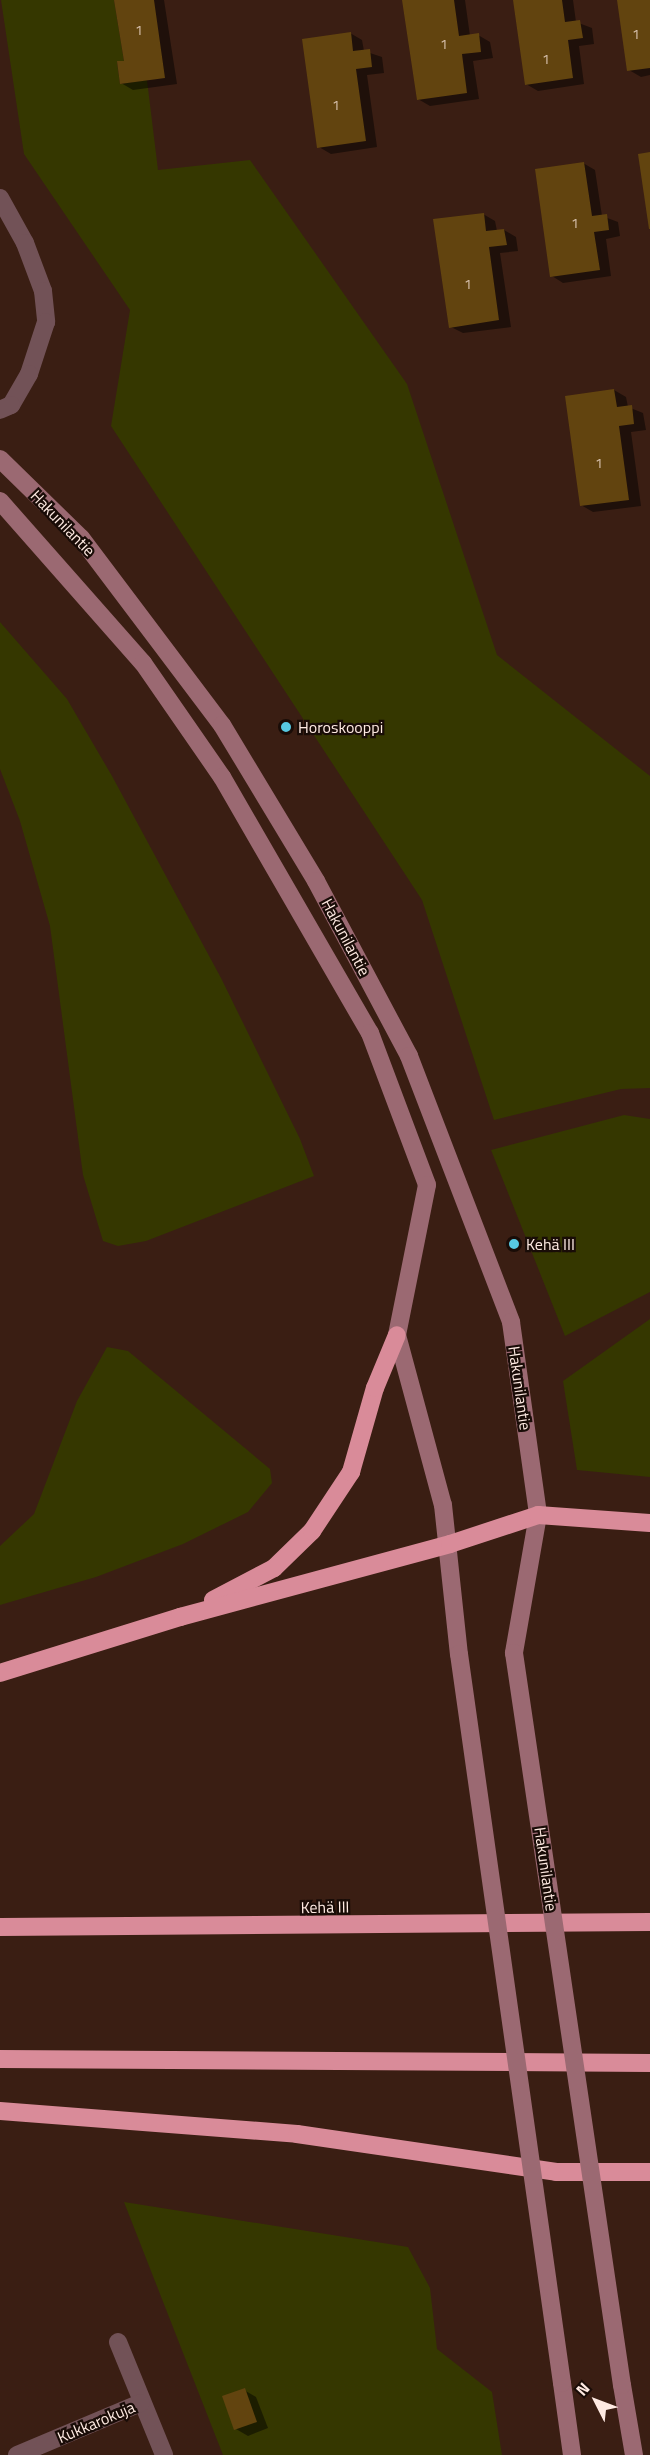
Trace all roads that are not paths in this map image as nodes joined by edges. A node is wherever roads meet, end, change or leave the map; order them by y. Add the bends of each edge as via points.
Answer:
1 (0, 198) edge
2 (0, 410) edge
3 (0, 459) edge
4 (0, 501) edge
5 (398, 1335) junction
6 (538, 1515) junction
7 (650, 1523) edge
8 (450, 1544) junction
9 (180, 1617) junction
10 (0, 1673) edge
11 (650, 1922) edge
12 (0, 1927) edge
13 (0, 2059) edge
14 (650, 2063) edge
15 (0, 2111) edge
16 (650, 2172) edge
17 (118, 2342) dead end
18 (141, 2403) junction
19 (17, 2455) edge
20 (164, 2455) edge
21 (572, 2455) edge
22 (634, 2455) edge

1 - 2 street via 25,243 43,291 46,322 29,374 11,405
3 - 6 main road, Hakunilantie via 81,538 222,725 316,881 410,1056 511,1322
4 - 5 main road, Hakunilantie via 143,663 209,758 370,1033 427,1185
5 - 8 main road, Hakunilantie
5 - 9 highway via 375,1388 351,1472 312,1531 274,1568
6 - 7 highway
6 - 8 highway
6 - 22 main road, Hakunilantie, bridge via 514,1653
8 - 9 highway
8 - 21 main road, Hakunilantie, bridge via 459,1654
9 - 10 highway
11 - 12 highway, Kehä III
13 - 14 highway
15 - 16 highway via 297,2134 556,2172
17 - 18 street
18 - 19 street, Kukkarokuja
18 - 20 street

